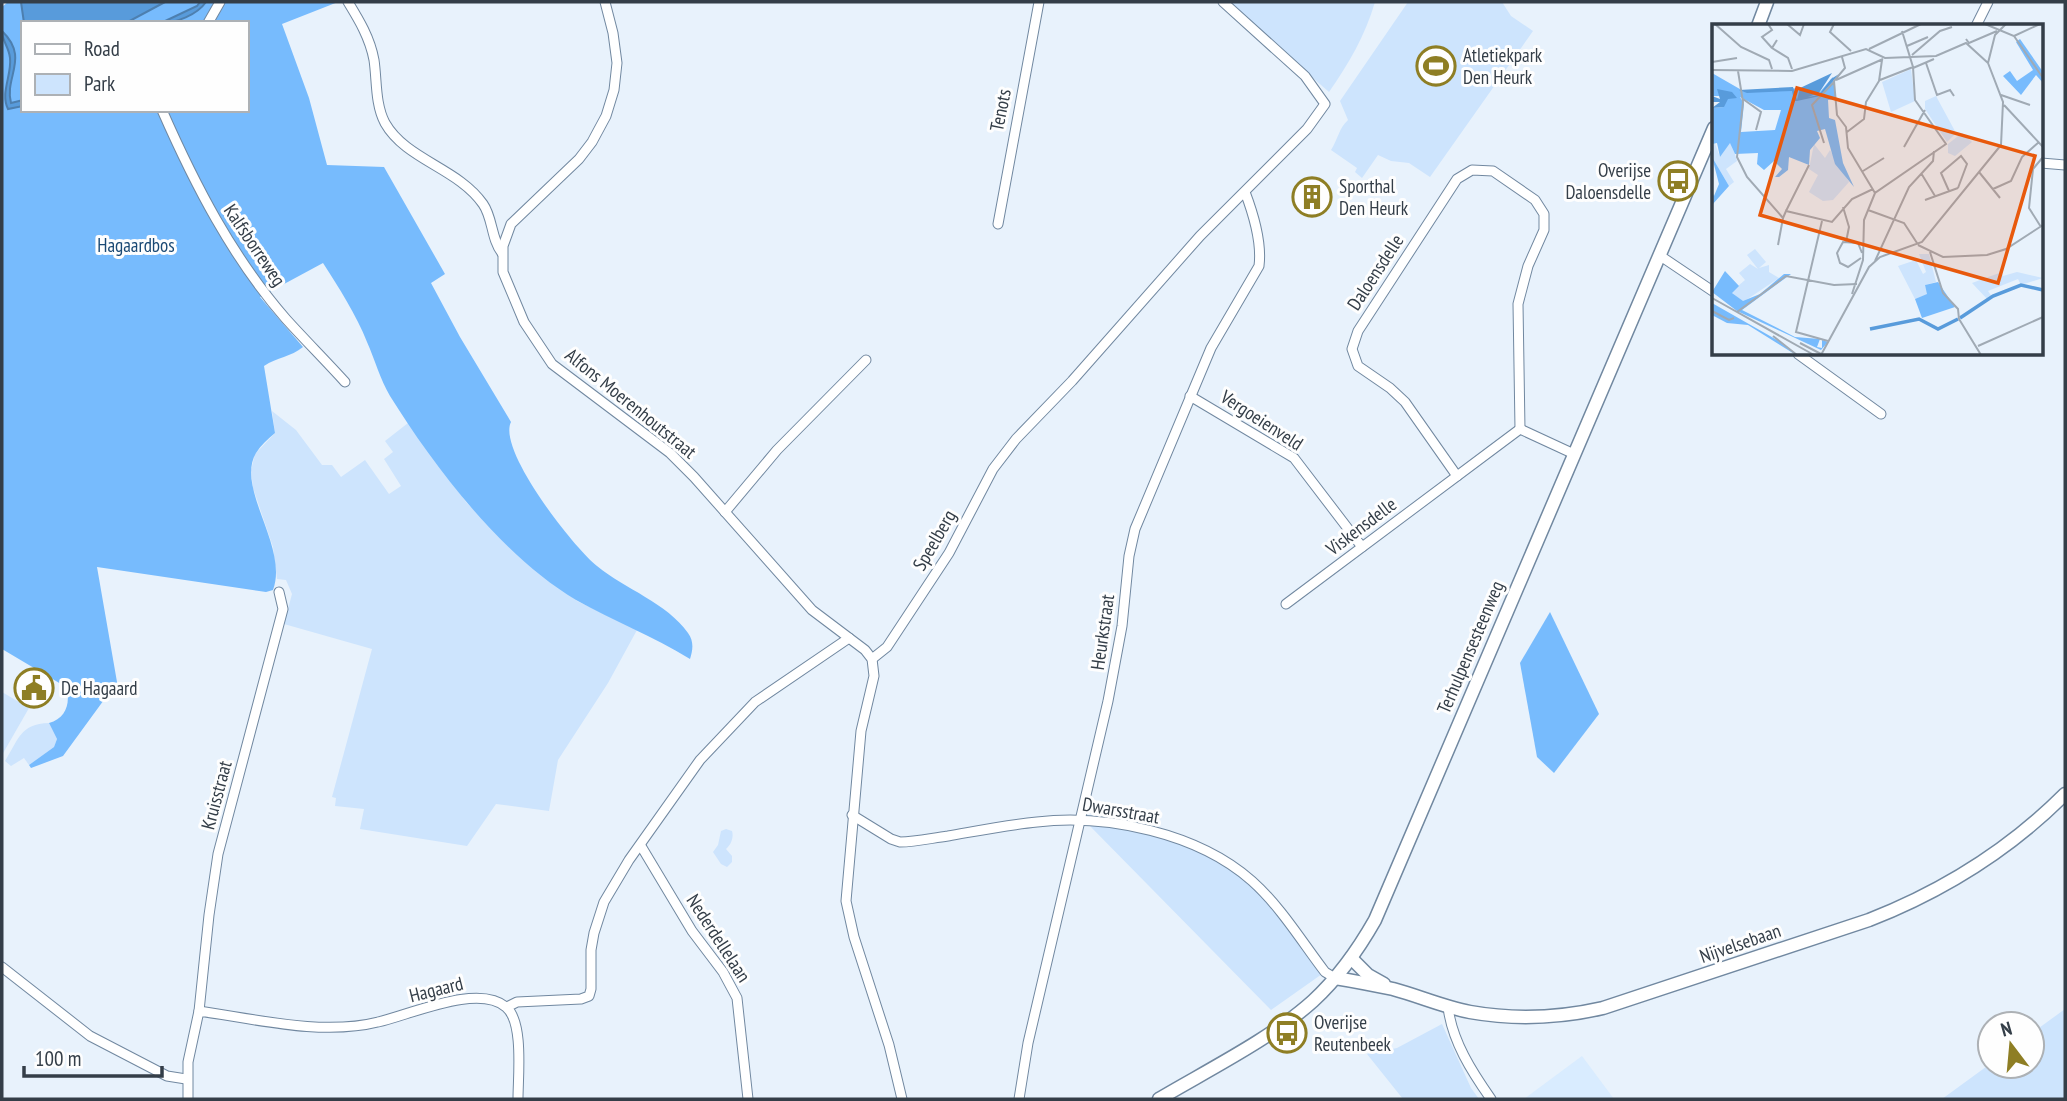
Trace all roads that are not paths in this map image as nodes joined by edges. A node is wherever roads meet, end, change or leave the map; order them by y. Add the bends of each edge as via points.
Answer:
1 (220, 2) edge
2 (348, 2) edge
3 (605, 2) edge
4 (1039, 2) edge
5 (1223, 2) edge
6 (1768, 2) edge
7 (1988, 2) edge
8 (209, 21) edge
9 (1759, 24) edge
10 (1977, 24) edge
11 (163, 112) edge
12 (1712, 130) edge
13 (2042, 163) edge
14 (2065, 165) edge
15 (1245, 192) junction
16 (998, 224) dead end
17 (502, 253) junction
18 (1659, 255) junction
19 (1712, 291) edge
20 (1806, 355) edge
21 (866, 360) dead end
22 (345, 382) dead end
23 (1190, 396) junction
24 (1881, 414) dead end
25 (1520, 429) junction
26 (1574, 454) junction
27 (1457, 476) junction
28 (725, 512) junction
29 (1362, 547) junction
30 (279, 592) dead end
31 (1286, 604) dead end
32 (849, 638) junction
33 (872, 659) junction
34 (2065, 794) edge
35 (852, 815) junction
36 (1081, 819) junction
37 (640, 846) junction
38 (1352, 958) junction
39 (2, 967) edge
40 (1335, 978) junction
41 (1394, 989) junction
42 (507, 1007) junction
43 (1448, 1007) junction
44 (199, 1012) junction
45 (186, 1079) junction
46 (188, 1099) edge
47 (518, 1099) edge
48 (748, 1099) edge
49 (902, 1099) edge
50 (1019, 1099) edge
51 (1159, 1099) edge
52 (1491, 1099) edge

1 - 8 street
2 - 17 street, Alfons Moerenhoutstraat via 372,51 384,122 400,141 464,185 483,204
3 - 17 street via 617,63 606,116 579,159 512,224
4 - 16 street, Tenots
5 - 15 street, Speelberg via 1305,76 1325,104
6 - 9 main road
7 - 10 street
11 - 22 street, Kalfsborreweg via 221,230 286,318
12 - 18 main road, Terhulpensesteenweg
13 - 14 street
15 - 23 street, Heurkstraat via 1259,266 1217,335
15 - 33 street, Speelberg via 1016,439 993,468 949,553 887,647
17 - 28 street, Alfons Moerenhoutstraat via 503,272 516,306 552,364 670,453
18 - 19 street
18 - 26 main road, Terhulpensesteenweg
20 - 24 street
21 - 28 street via 777,450
23 - 29 street, Vergoeienveld via 1294,458
23 - 36 street, Heurkstraat via 1132,538 1122,626
25 - 26 street
25 - 27 street
25 - 27 street, Daloensdelle via 1518,304 1544,230 1544,214 1535,200 1493,171 1472,170 1457,179 1358,331 1352,349 1359,366 1405,402
26 - 38 main road, Terhulpensesteenweg via 1375,920
27 - 29 street, Viskensdelle
28 - 32 street, Alfons Moerenhoutstraat via 813,610
29 - 31 street, Viskensdelle
30 - 44 street, Kruisstraat via 283,610 218,854
32 - 33 street, Alfons Moerenhoutstraat
32 - 37 street, Hagaard via 746,710 700,760
33 - 35 street via 874,676
34 - 43 main road, Nijvelsebaan via 1981,863 1911,903 1869,920 1582,1013 1522,1017
35 - 36 street, Dwarsstraat via 891,839 909,842
35 - 49 street via 846,881 849,919
36 - 40 street, Dwarsstraat via 1170,836 1231,864 1273,902 1325,972
36 - 50 street, Heurkstraat
37 - 42 street, Hagaard via 598,916 589,996 517,1002
37 - 48 street, Nederdellelaan via 737,998
38 - 40 main road, Terhulpensesteenweg
38 - 41 main road, Nijvelsebaan via 1368,975
39 - 45 street via 90,1035 167,1076
40 - 41 main road, Nijvelsebaan
40 - 51 main road, Terhulpensesteenweg via 1274,1030
41 - 43 main road, Nijvelsebaan
42 - 44 street, Hagaard via 496,1000 465,998 376,1023 333,1028
42 - 47 street via 517,1029
43 - 52 street via 1468,1063
44 - 45 street
45 - 46 street

